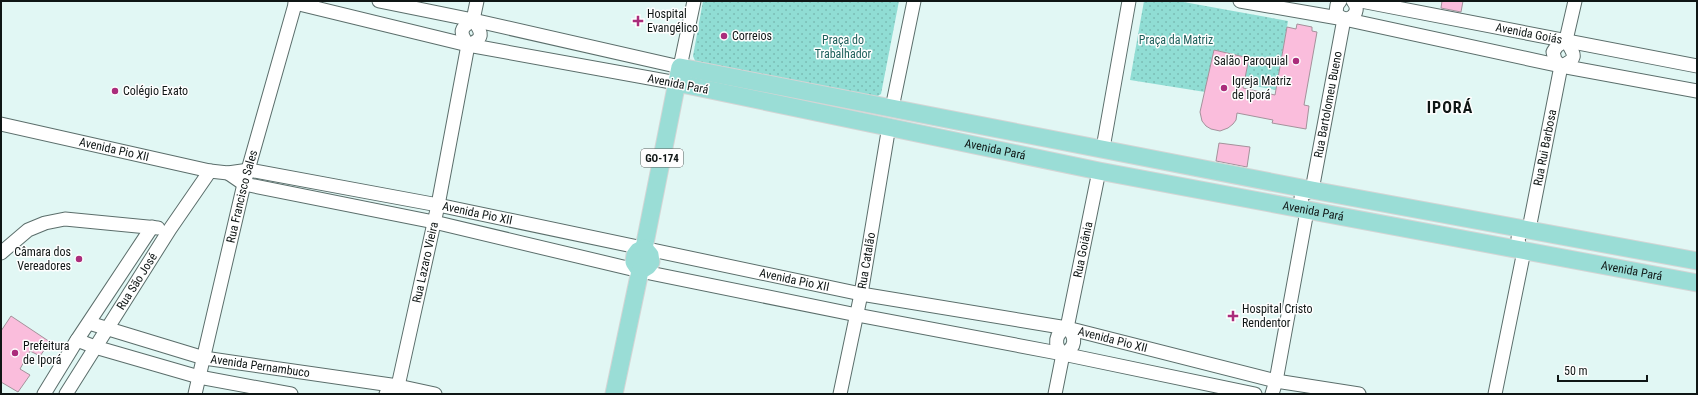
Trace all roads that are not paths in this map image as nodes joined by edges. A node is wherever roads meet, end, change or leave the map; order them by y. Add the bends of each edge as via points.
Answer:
1 (379, 1) edge
2 (477, 1) edge
3 (694, 1) edge
4 (914, 1) edge
5 (1129, 1) edge
6 (1240, 1) edge
7 (1340, 1) edge
8 (1353, 1) edge
9 (1361, 1) edge
10 (1575, 1) edge
11 (296, 2) edge
12 (1344, 19) junction
13 (473, 20) junction
14 (1566, 40) junction
15 (468, 45) junction
16 (1561, 66) junction
17 (1697, 66) edge
18 (679, 75) junction
19 (1697, 91) edge
20 (892, 108) junction
21 (1, 124) edge
22 (889, 126) junction
23 (1103, 148) junction
24 (249, 170) junction
25 (210, 171) junction
26 (1099, 171) junction
27 (228, 173) junction
28 (244, 184) junction
29 (1312, 190) junction
30 (438, 206) junction
31 (1307, 211) junction
32 (434, 222) junction
33 (152, 227) junction
34 (170, 229) junction
35 (1529, 229) junction
36 (644, 248) junction
37 (1524, 251) junction
38 (1, 253) edge
39 (1697, 261) edge
40 (640, 271) junction
41 (1697, 283) edge
42 (861, 294) junction
43 (857, 315) junction
44 (89, 323) junction
45 (1067, 328) junction
46 (107, 329) junction
47 (77, 340) junction
48 (95, 347) junction
49 (1063, 354) junction
50 (204, 358) junction
51 (199, 377) junction
52 (1276, 381) junction
53 (401, 390) edge
54 (44, 394) edge
55 (66, 394) edge
56 (195, 394) edge
57 (291, 394) edge
58 (386, 394) edge
59 (435, 394) edge
60 (614, 394) edge
61 (840, 394) edge
62 (1055, 394) edge
63 (1255, 394) edge
64 (1272, 394) edge
65 (1359, 394) edge
66 (1495, 394) edge

1 - 13 street, Avenida Pará
2 - 13 street
3 - 18 street
4 - 20 street
5 - 23 street, Rua Goiânia
6 - 12 street
7 - 12 street via 1336,12
8 - 12 street via 1357,8 1355,14
9 - 14 street, Avenida Goiás
10 - 14 street
11 - 15 street, Avenida Pará
11 - 24 street, Rua Francisco Sales
12 - 16 street
12 - 29 street, Rua Bartolomeu Bueno
13 - 15 street via 481,30 481,35 476,42
13 - 18 street, Avenida Pará
14 - 16 street via 1574,51 1574,56 1570,62
14 - 17 street, Avenida Goiás
15 - 18 street, Avenida Pará
15 - 30 street, Rua Lazaro Vieira
16 - 19 street
16 - 35 street, Rua Rui Barbosa
18 - 20 main road, Avenida Pará
18 - 22 main road, Avenida Pará
18 - 36 main road, GO-174
20 - 22 street via 900,113 901,119 898,125
20 - 23 main road, Avenida Pará
21 - 25 street, Avenida Pio XII
22 - 26 main road, Avenida Pará
22 - 42 street, Rua Catalão
23 - 26 street, Rua Goiânia via 1108,152 1109,164
23 - 29 main road, Avenida Pará
24 - 27 street, Avenida Pio XII
24 - 28 street, Rua Francisco Sales
24 - 30 street, Avenida Pio XII
25 - 27 street, Avenida Pio XII
25 - 34 street, Rua São José
26 - 31 main road, Avenida Pará
26 - 45 street, Rua Goiânia
27 - 28 street, Avenida Pio XII
28 - 32 street, Avenida Pio XII
28 - 50 street, Rua Francisco Sales
29 - 31 street, Rua Bartolomeu Bueno via 1318,196 1318,202 1316,207
29 - 35 main road, Avenida Pará
30 - 32 street, Rua Lazaro Vieira
30 - 36 street, Avenida Pio XII
31 - 37 main road, Avenida Pará
31 - 52 street, Rua Bartolomeu Bueno
32 - 40 street, Avenida Pio XII
32 - 53 street, Rua Lazaro Vieira
33 - 34 street
33 - 38 street via 65,219 28,230
33 - 44 street, Rua São José
34 - 46 street, Rua São José
35 - 37 street, Rua Rui Barbosa via 1522,232 1518,238 1519,245
35 - 39 main road, Avenida Pará
36 - 40 main road, GO-174 via 650,255 651,262
36 - 42 street, Avenida Pio XII
37 - 41 main road, Avenida Pará
37 - 66 street, Rua Rui Barbosa
40 - 43 street, Avenida Pio XII
40 - 60 main road, GO-174
42 - 43 street, Rua Catalão
42 - 45 street, Avenida Pio XII
43 - 49 street, Avenida Pio XII
43 - 61 street, Rua Catalão
44 - 46 street, Avenida Pernambuco
44 - 47 street, Rua São José
45 - 49 street via 1072,332 1074,345
45 - 52 street, Avenida Pio XII
46 - 48 street, Rua São José
46 - 50 street, Avenida Pernambuco
47 - 48 street, Avenida Pernambuco
47 - 54 street, Rua São José
48 - 51 street, Avenida Pernambuco
48 - 55 street, Rua São José
49 - 62 street
49 - 63 street, Avenida Pio XII
50 - 51 street, Rua Francisco Sales
50 - 53 street, Avenida Pernambuco
51 - 56 street, Rua Francisco Sales
51 - 57 street, Avenida Pernambuco
52 - 64 street, Rua Bartolomeu Bueno
52 - 65 street, Avenida Pio XII
53 - 58 street
53 - 59 street, Avenida Pernambuco

